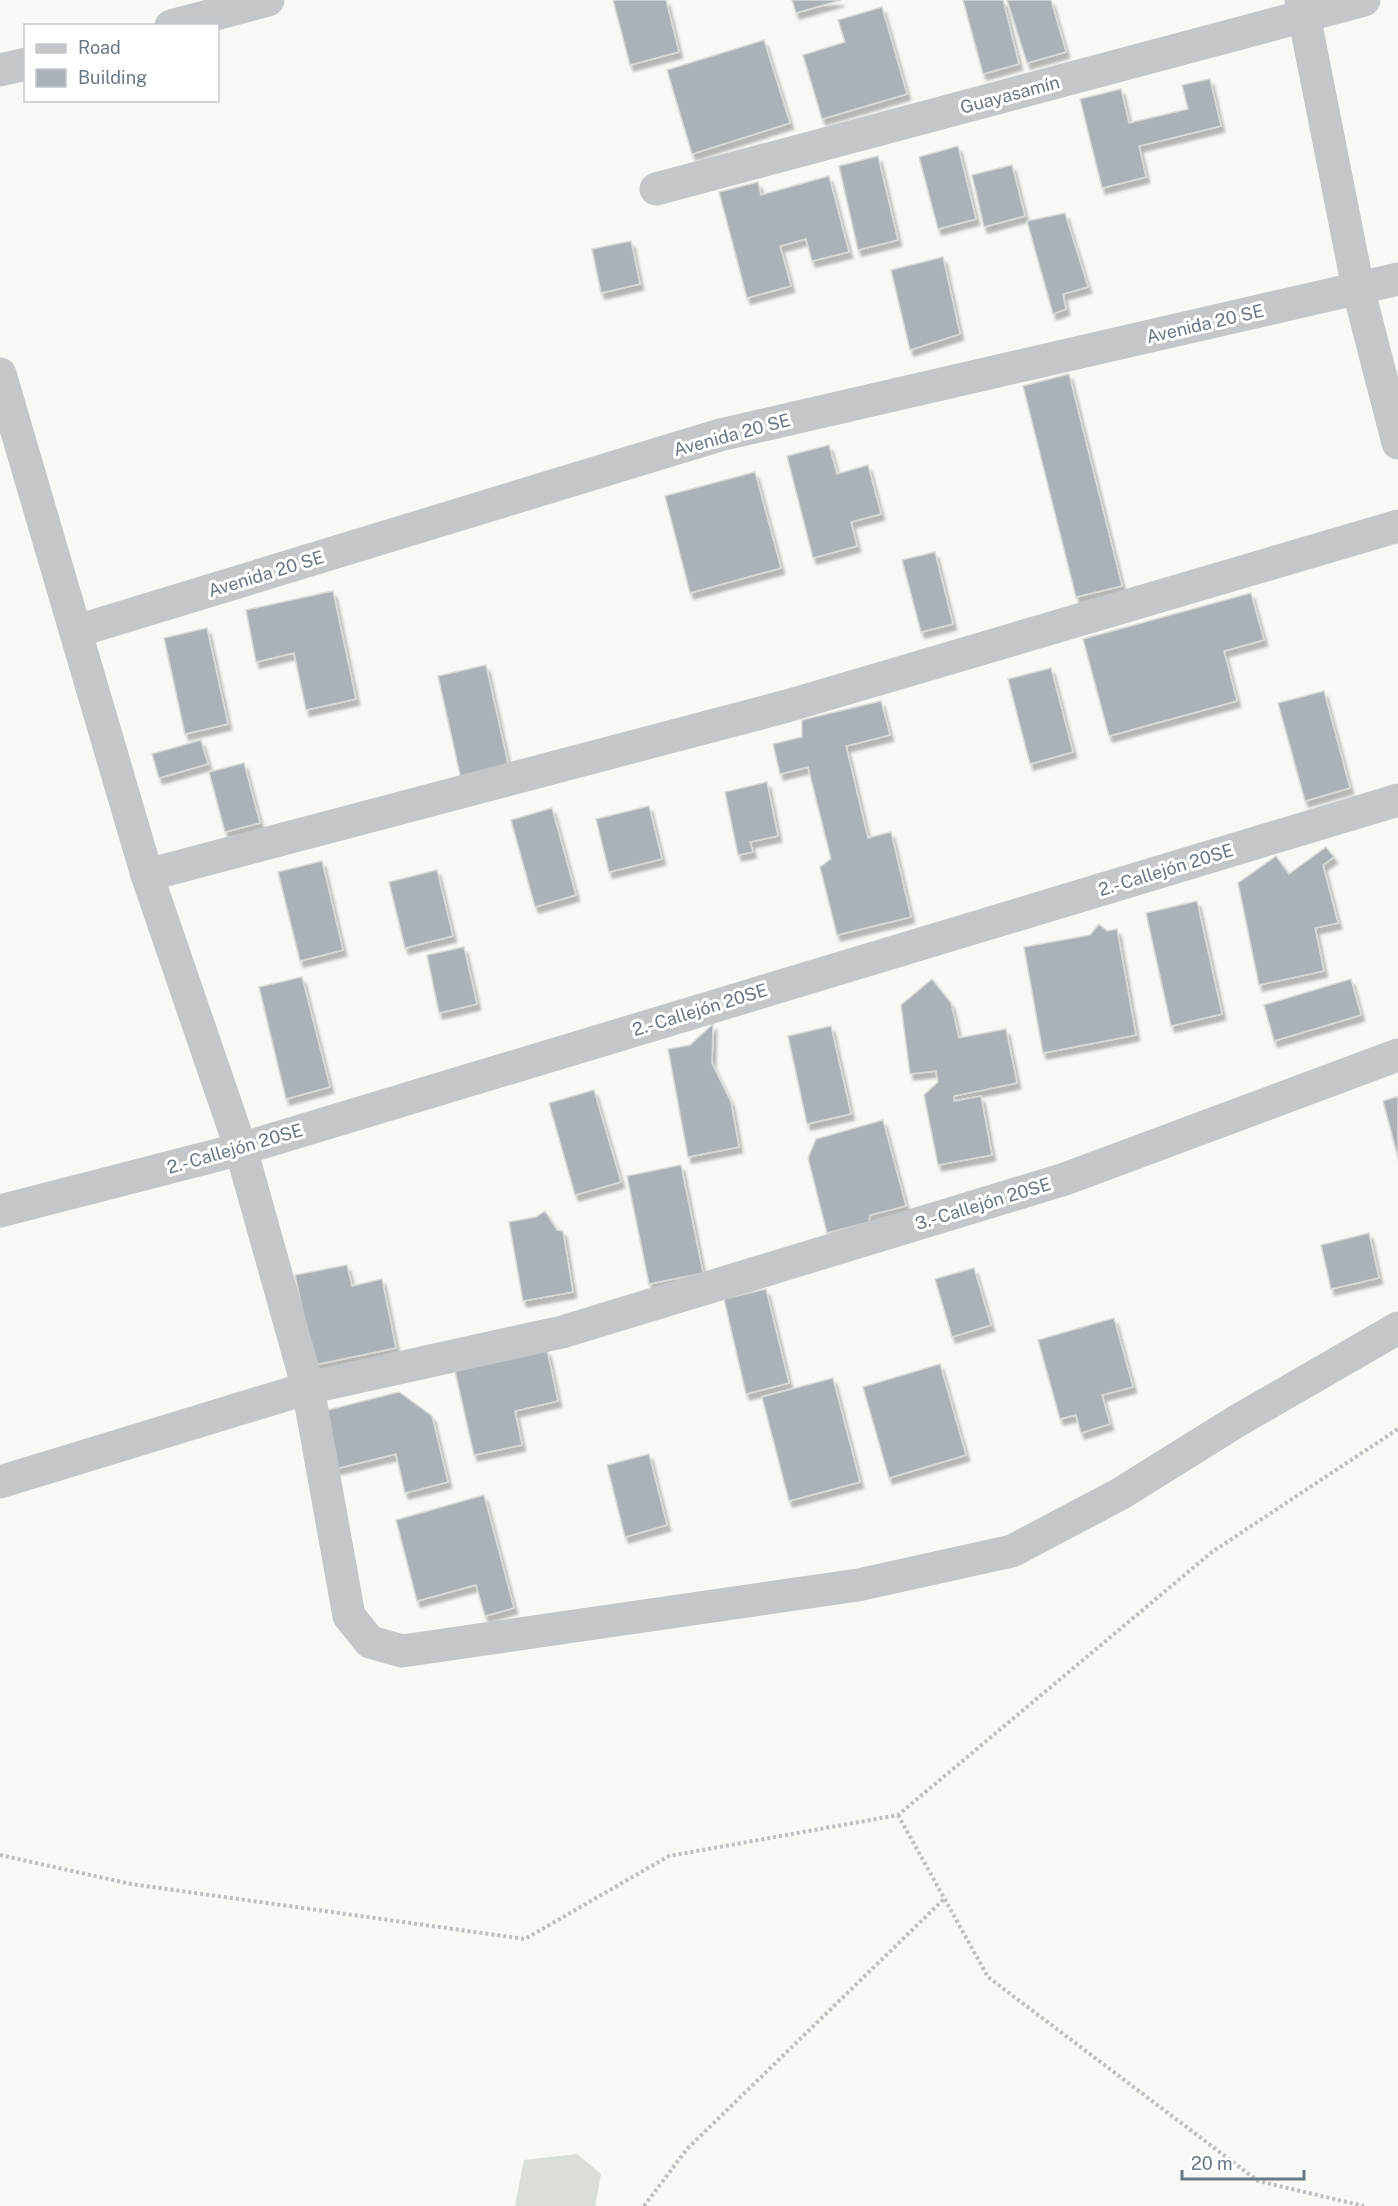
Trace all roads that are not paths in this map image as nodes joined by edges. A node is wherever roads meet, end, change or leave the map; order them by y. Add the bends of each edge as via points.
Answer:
1 (268, 0) edge
2 (1364, 0) edge
3 (206, 8) edge
4 (1303, 8) edge
5 (175, 24) edge
6 (24, 64) edge
7 (0, 70) edge
8 (656, 189) dead end
9 (1398, 279) edge
10 (1358, 288) junction
11 (0, 374) edge
12 (1398, 443) edge
13 (1398, 526) edge
14 (77, 631) junction
15 (1398, 800) edge
16 (147, 875) junction
17 (1398, 1055) edge
18 (241, 1149) junction
19 (0, 1211) edge
20 (1398, 1328) edge
21 (308, 1388) junction
22 (0, 1482) edge

1 - 3 street
2 - 4 street, Guayasamín
3 - 5 street
4 - 8 street, Guayasamín
4 - 10 street
6 - 7 street
9 - 10 street, Avenida 20 SE
10 - 12 street
10 - 14 street, Avenida 20 SE via 720,435
11 - 14 street
13 - 16 street via 787,706
14 - 16 street
15 - 18 street, 2.- Callejón 20SE
16 - 18 street
17 - 21 street, 3.- Callejón 20SE via 1065,1179 562,1332
18 - 19 street, 2.- Callejón 20SE
18 - 21 street
20 - 21 street via 1120,1494 1012,1551 858,1585 402,1651 370,1642 350,1616
21 - 22 street, 3.- Callejón 20SE

